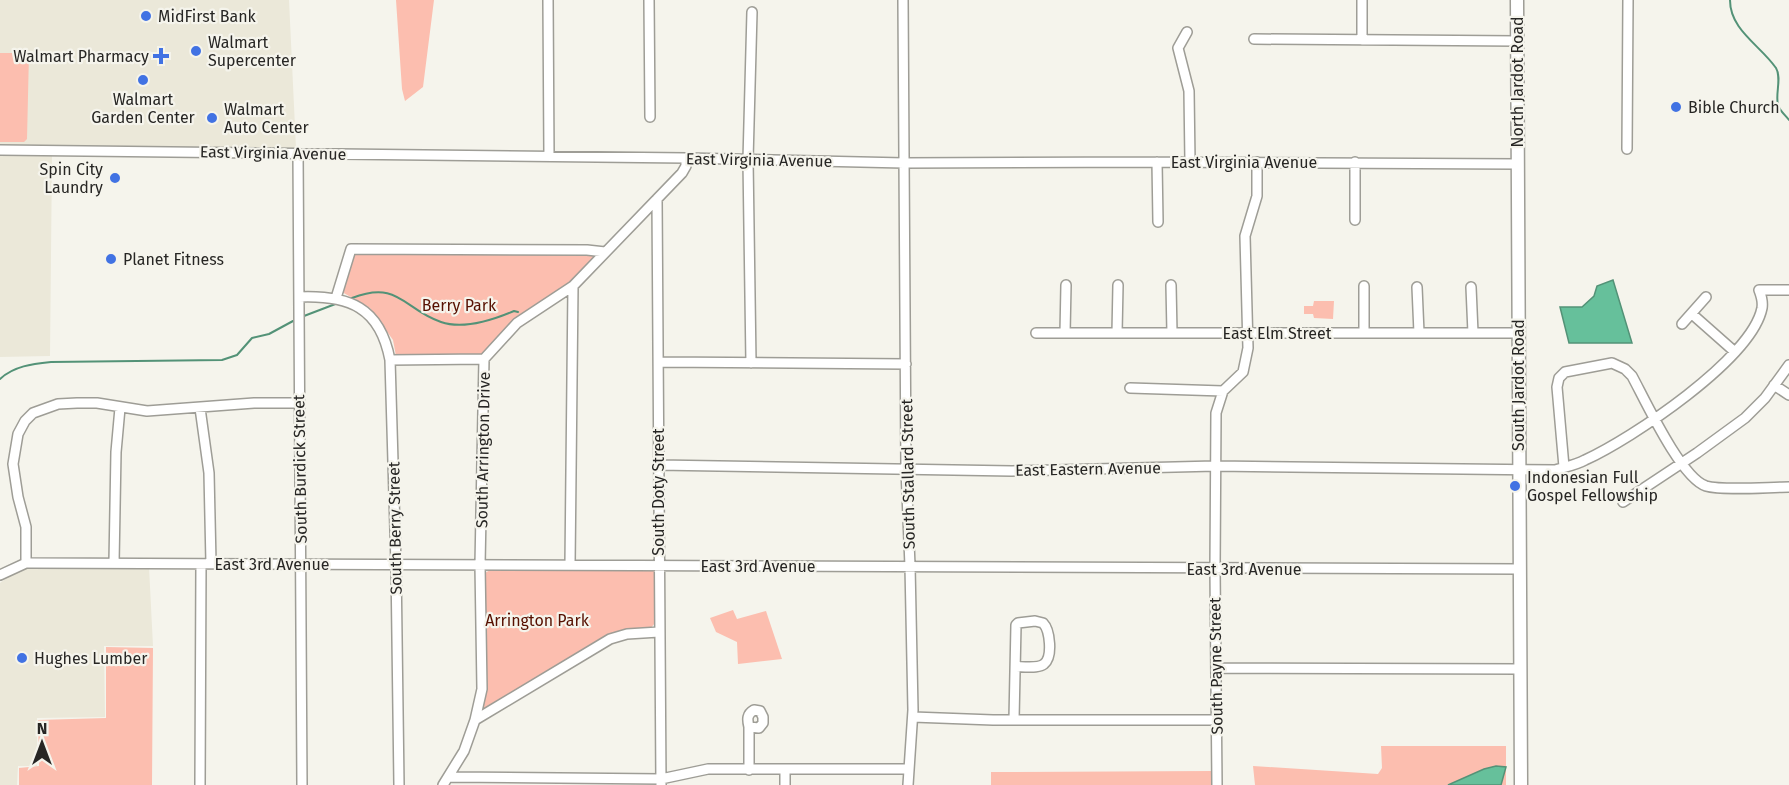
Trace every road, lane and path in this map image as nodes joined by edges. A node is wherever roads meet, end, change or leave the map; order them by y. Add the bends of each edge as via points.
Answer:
1 (548, 0) edge
2 (649, 0) edge
3 (903, 0) edge
4 (1362, 0) edge
5 (1516, 0) edge
6 (1628, 0) edge
7 (752, 12) dead end
8 (1187, 32) dead end
9 (1254, 39) dead end
10 (1362, 40) junction
11 (1517, 41) junction
12 (650, 117) dead end
13 (1627, 148) dead end
14 (0, 150) edge
15 (298, 153) junction
16 (549, 156) junction
17 (686, 158) junction
18 (748, 160) junction
19 (1157, 162) junction
20 (1190, 162) junction
21 (1257, 162) junction
22 (1355, 162) junction
23 (904, 163) junction
24 (1517, 164) junction
25 (657, 199) junction
26 (1355, 220) dead end
27 (1158, 222) dead end
28 (605, 252) junction
29 (1066, 285) dead end
30 (1118, 285) dead end
31 (1171, 285) dead end
32 (1364, 285) dead end
33 (573, 286) junction
34 (1418, 286) dead end
35 (1471, 287) dead end
36 (1789, 290) edge
37 (299, 297) junction
38 (1706, 297) dead end
39 (336, 298) junction
40 (1692, 314) junction
41 (1682, 324) dead end
42 (1247, 332) junction
43 (1036, 333) dead end
44 (1065, 333) junction
45 (1118, 333) junction
46 (1172, 333) junction
47 (1364, 333) junction
48 (1419, 333) junction
49 (1473, 333) junction
50 (1518, 333) junction
51 (1735, 352) junction
52 (484, 359) junction
53 (390, 360) junction
54 (658, 362) junction
55 (751, 363) junction
56 (906, 364) junction
57 (1789, 365) edge
58 (1774, 385) junction
59 (1130, 388) dead end
60 (1223, 391) junction
61 (1789, 395) edge
62 (299, 403) junction
63 (120, 408) junction
64 (200, 408) junction
65 (1654, 418) junction
66 (1682, 463) junction
67 (658, 465) junction
68 (1215, 466) junction
69 (1564, 467) junction
70 (906, 470) junction
71 (1519, 470) junction
72 (1789, 487) edge
73 (1623, 502) dead end
74 (26, 563) junction
75 (114, 563) junction
76 (206, 564) junction
77 (301, 564) junction
78 (396, 564) junction
79 (480, 565) junction
80 (570, 565) junction
81 (658, 565) junction
82 (910, 566) junction
83 (1215, 569) junction
84 (1520, 569) junction
85 (0, 576) edge
86 (659, 632) junction
87 (1016, 667) junction
88 (1217, 668) junction
89 (1520, 669) junction
90 (913, 717) junction
91 (1014, 719) junction
92 (475, 720) junction
93 (1216, 720) junction
94 (749, 727) dead end
95 (785, 769) junction
96 (908, 769) junction
97 (749, 770) junction
98 (446, 781) edge
99 (661, 782) edge
100 (200, 785) edge
101 (302, 785) edge
102 (399, 785) edge
103 (785, 785) edge
104 (908, 785) edge
105 (1217, 785) edge
106 (1521, 785) edge

1 - 16 street
2 - 12 street
3 - 23 street, South Stallard Street
4 - 10 street
5 - 11 main road, North Jardot Road
6 - 13 street
7 - 18 street
8 - 20 street via 1178,48 1189,91
9 - 10 street
10 - 11 street
11 - 24 main road, North Jardot Road
14 - 15 street, East Virginia Avenue
15 - 16 street, East Virginia Avenue
15 - 37 street, South Burdick Street
16 - 17 street, East Virginia Avenue
17 - 18 street, East Virginia Avenue
17 - 25 street, South Arrington Drive via 686,166
18 - 23 street, East Virginia Avenue
18 - 55 street
19 - 20 street, East Virginia Avenue
19 - 23 street, East Virginia Avenue
19 - 27 street
20 - 21 street, East Virginia Avenue
21 - 22 street, East Virginia Avenue
21 - 42 street, South Payne Street via 1257,196 1245,236
22 - 24 street, East Virginia Avenue
22 - 26 street
23 - 56 street, South Stallard Street
24 - 50 main road, South Jardot Road
25 - 28 street, South Arrington Drive
25 - 54 street, South Doty Street
28 - 33 street, South Arrington Drive
28 - 39 street via 351,249
29 - 44 street
30 - 45 street
31 - 46 street
32 - 47 street
33 - 52 street, South Arrington Drive via 517,323
33 - 80 street
34 - 48 street
35 - 49 street
36 - 51 street, East Eastern Avenue via 1759,290 1763,306
37 - 39 street, South Berry Street
37 - 62 street, South Burdick Street
38 - 40 street
39 - 53 street, South Berry Street via 368,313 387,342
40 - 41 street
40 - 51 street
42 - 46 street, East Elm Street
42 - 47 street, East Elm Street
42 - 60 street, South Payne Street via 1243,372
43 - 44 street, East Elm Street
44 - 45 street, East Elm Street
45 - 46 street, East Elm Street
47 - 48 street, East Elm Street
48 - 49 street, East Elm Street
49 - 50 street, East Elm Street
50 - 71 main road, South Jardot Road
51 - 65 street, East Eastern Avenue via 1701,385
52 - 53 street
52 - 79 street, South Arrington Drive
53 - 78 street, South Berry Street
54 - 55 street
54 - 67 street, South Doty Street
55 - 56 street
56 - 70 street, South Stallard Street
57 - 58 street
58 - 61 street
58 - 66 street via 1745,418
59 - 60 street
60 - 68 street, South Payne Street via 1216,413
62 - 64 street
62 - 77 street, South Burdick Street
63 - 64 street
63 - 74 street via 97,403 58,405 33,413 25,421 13,464 26,527
63 - 75 street
64 - 76 street via 209,473
65 - 66 street
65 - 69 street, East Eastern Avenue via 1584,461
65 - 69 street via 1632,376 1617,365 1565,372 1557,387
66 - 72 street via 1698,482 1707,486
66 - 73 street
67 - 70 street, East Eastern Avenue
67 - 81 street, South Doty Street
68 - 70 street, East Eastern Avenue
68 - 71 street, East Eastern Avenue
68 - 83 street, South Payne Street
69 - 71 street, East Eastern Avenue
70 - 82 street, South Stallard Street
71 - 84 main road, South Jardot Road
74 - 75 street, East 3rd Avenue
74 - 85 street, East 3rd Avenue
75 - 76 street, East 3rd Avenue
76 - 77 street, East 3rd Avenue
76 - 100 street
77 - 78 street, East 3rd Avenue
77 - 101 street, South Burdick Street
78 - 79 street, East 3rd Avenue
78 - 102 street, South Berry Street
79 - 80 street, East 3rd Avenue
79 - 92 street, South Arrington Drive via 482,689
80 - 81 street, East 3rd Avenue
81 - 82 street, East 3rd Avenue
81 - 86 street, South Doty Street
82 - 83 street, East 3rd Avenue
82 - 90 street, South Stallard Street
83 - 84 street, East 3rd Avenue
83 - 88 street, South Payne Street
84 - 89 main road, South Jardot Road
86 - 92 street via 610,639
86 - 99 street, South Doty Street
87 - 87 street via 1018,623 1042,623 1048,632 1049,658 1042,666
87 - 91 street
88 - 89 street
88 - 93 street, South Payne Street
89 - 106 main road, South Jardot Road
90 - 91 street
90 - 96 street, South Stallard Street
91 - 93 street
92 - 98 street, South Arrington Drive via 464,751
93 - 105 street, South Payne Street
94 - 97 street
95 - 96 street
95 - 97 street
95 - 103 street
96 - 104 street, South Stallard Street
97 - 99 street via 708,770
98 - 99 street

